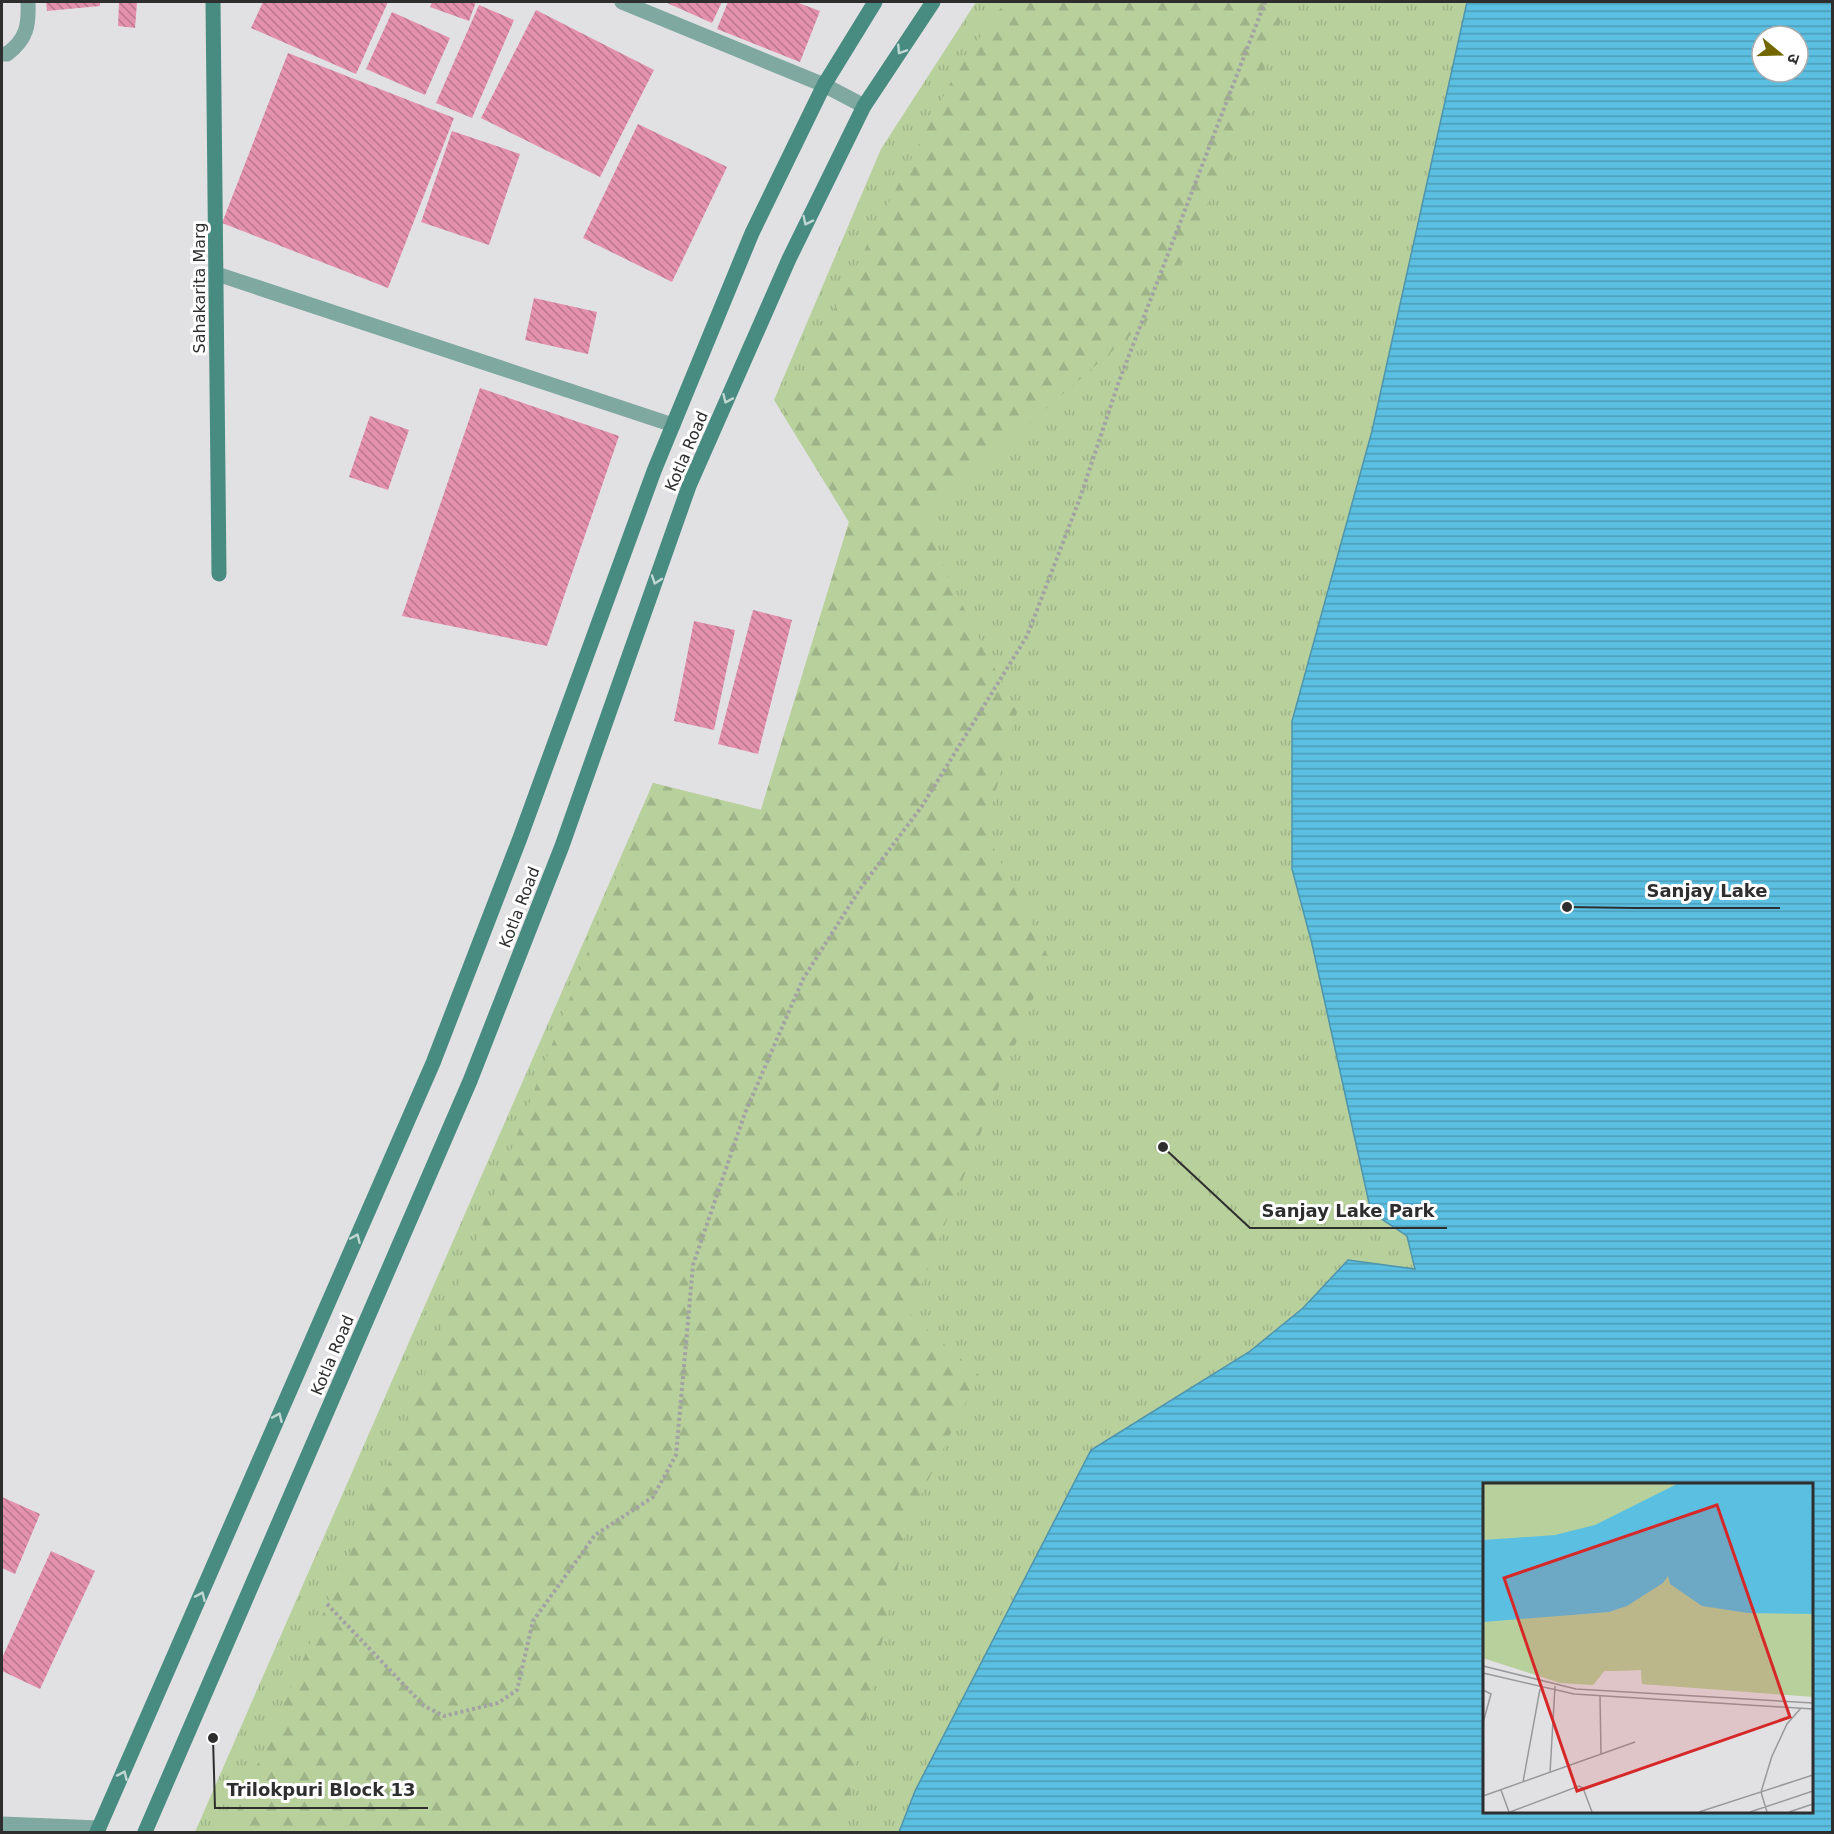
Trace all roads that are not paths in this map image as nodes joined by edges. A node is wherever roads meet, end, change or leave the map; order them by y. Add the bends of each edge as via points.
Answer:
1 (28, 2) edge
2 (213, 2) edge
3 (622, 2) edge
4 (875, 2) edge
5 (933, 2) edge
6 (2, 54) edge
7 (824, 85) junction
8 (864, 106) junction
9 (217, 274) junction
10 (673, 425) junction
11 (219, 574) dead end
12 (2, 1824) edge
13 (98, 1830) edge
14 (145, 1833) edge

1 - 6 street via 29,24 24,39
2 - 9 main road, Sahakarita Marg
3 - 7 street
4 - 7 main road, Kotla Road
5 -> 8 main road, Kotla Road
7 - 8 street
7 - 10 main road, Kotla Road via 752,233
8 -> 14 main road, Kotla Road via 789,258 689,486 562,846 471,1081
9 - 10 street
9 - 11 main road, Sahakarita Marg
13 -> 10 main road, Kotla Road via 432,1063
12 - 13 street

